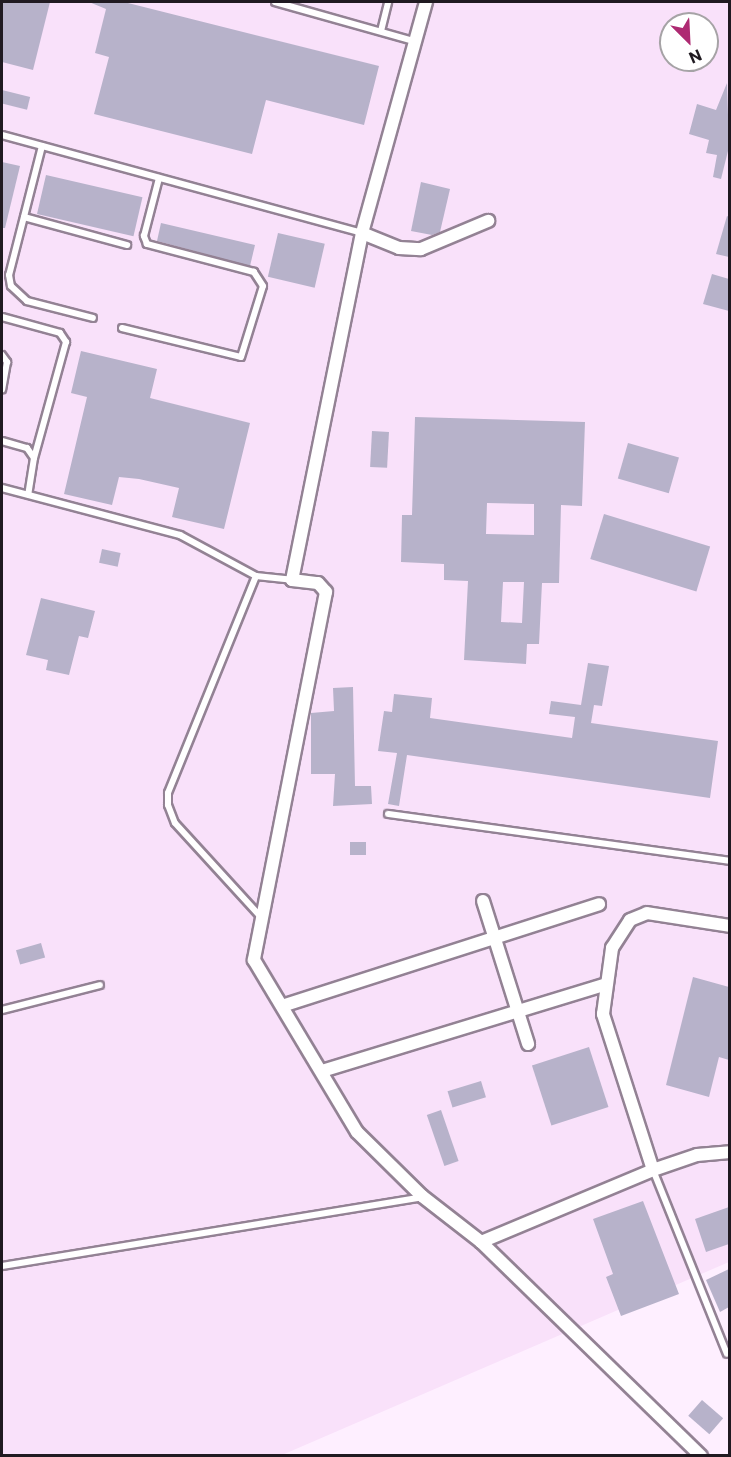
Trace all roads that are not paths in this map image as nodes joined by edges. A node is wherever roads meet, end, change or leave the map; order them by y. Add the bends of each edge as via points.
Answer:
1 (276, 2) edge
2 (388, 2) edge
3 (426, 2) edge
4 (381, 31) junction
5 (417, 42) junction
6 (2, 135) edge
7 (42, 146) junction
8 (159, 178) junction
9 (24, 217) junction
10 (488, 221) dead end
11 (362, 233) junction
12 (127, 245) dead end
13 (2, 317) edge
14 (93, 318) dead end
15 (122, 328) dead end
16 (2, 355) edge
17 (2, 390) edge
18 (2, 441) edge
19 (34, 458) junction
20 (2, 488) edge
21 (28, 495) junction
22 (255, 576) junction
23 (292, 580) junction
24 (388, 814) dead end
25 (729, 861) edge
26 (483, 901) dead end
27 (598, 904) dead end
28 (259, 915) junction
29 (729, 926) edge
30 (495, 938) junction
31 (606, 984) junction
32 (100, 985) dead end
33 (282, 1006) junction
34 (2, 1010) edge
35 (517, 1011) junction
36 (528, 1044) dead end
37 (322, 1071) junction
38 (729, 1152) edge
39 (653, 1170) junction
40 (422, 1196) junction
41 (481, 1242) junction
42 (2, 1266) edge
43 (727, 1354) dead end
44 (701, 1455) edge

1 - 4 lane
2 - 4 lane
3 - 5 street
4 - 5 lane
5 - 11 street
6 - 7 lane
7 - 8 lane
7 - 9 lane
8 - 11 lane
8 - 15 lane via 147,244 254,272 263,286 241,357
9 - 12 lane
9 - 14 lane via 11,286 27,301
10 - 11 street via 422,249 399,248
11 - 23 street
13 - 19 lane via 60,333 66,342
16 - 17 lane via 7,362
18 - 19 lane via 27,448
19 - 21 lane
20 - 21 lane
21 - 22 lane via 180,535
22 - 23 lane
22 - 28 lane via 168,793 168,805 175,823
23 - 28 street via 318,584 326,592
24 - 25 lane
26 - 30 street
27 - 30 street
28 - 33 street via 254,960
29 - 31 street via 647,913 630,920 612,948
30 - 33 street
30 - 35 street
31 - 35 street
31 - 39 street via 603,1014
32 - 34 lane
33 - 37 street
35 - 36 street
35 - 37 street
37 - 40 street via 357,1132
38 - 39 street via 698,1155
39 - 41 street
39 - 43 lane
40 - 41 street
40 - 42 lane
41 - 44 street

